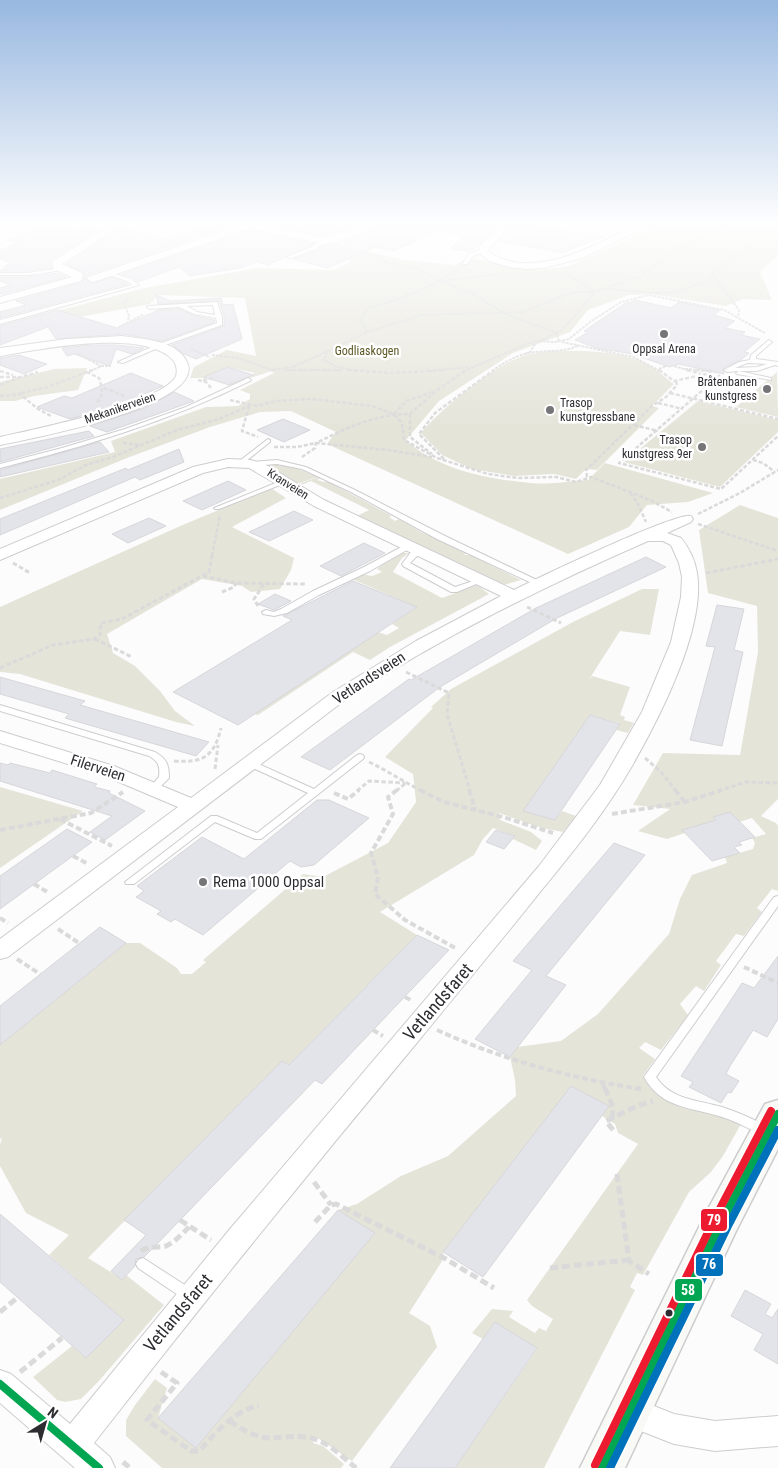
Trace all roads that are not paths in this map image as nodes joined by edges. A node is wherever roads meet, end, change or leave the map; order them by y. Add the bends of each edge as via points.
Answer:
1 (26, 294) edge
2 (105, 294) edge
3 (0, 300) edge
4 (180, 305) junction
5 (150, 307) dead end
6 (219, 317) junction
7 (0, 322) edge
8 (769, 342) dead end
9 (158, 346) junction
10 (0, 352) edge
11 (753, 360) junction
12 (121, 362) road end
13 (777, 364) edge
14 (726, 370) junction
15 (769, 379) dead end
16 (248, 380) dead end
17 (0, 441) edge
18 (266, 442) road end
19 (245, 464) junction
20 (0, 466) edge
21 (283, 482) junction
22 (220, 507) road end
23 (686, 519) road end
24 (647, 533) junction
25 (415, 549) junction
26 (0, 555) edge
27 (482, 580) junction
28 (539, 583) junction
29 (520, 601) junction
30 (266, 612) road end
31 (0, 708) edge
32 (0, 738) edge
33 (360, 757) road end
34 (249, 762) junction
35 (146, 785) junction
36 (318, 790) junction
37 (193, 806) junction
38 (130, 882) dead end
39 (778, 899) edge
40 (6, 954) edge
41 (773, 1123) edge
42 (141, 1259) road end
43 (192, 1297) junction
44 (9, 1379) edge
45 (629, 1411) junction
46 (778, 1431) edge
47 (73, 1445) junction
48 (99, 1468) edge
49 (602, 1468) edge

1 - 3 street
2 - 7 lane
4 - 5 lane
4 - 6 lane
4 - 6 lane via 215,304
6 - 9 lane via 218,326
8 - 11 lane via 753,356
9 - 10 street, Mekanikerveien via 99,339
9 - 12 lane
9 - 17 street, Mekanikerveien via 174,354 183,366 180,380 168,390 78,423
11 - 13 lane
11 - 14 lane
13 - 14 lane
14 - 15 lane
16 - 20 lane via 197,406 119,434
18 - 19 lane
19 - 21 street, Kranveien via 263,468
19 - 26 street via 220,464 198,470
19 - 28 lane via 292,464 322,475 440,538
21 - 22 lane
21 - 25 street, Kranveien
23 - 24 street, Vetlandsveien
24 - 28 street, Vetlandsveien
24 - 43 street, Vetlandsfaret via 676,541 690,574 690,592 677,650 626,760 573,838
25 - 27 street, Kranveien
25 - 27 lane via 406,564 454,590
25 - 30 lane via 336,583 284,611
27 - 29 street, Kranveien
28 - 29 street, Vetlandsveien
29 - 34 street, Vetlandsveien via 394,660
31 - 35 lane via 128,746 163,760 164,778
32 - 35 street, Filerveien
33 - 36 lane
34 - 36 lane
34 - 37 street, Vetlandsveien
35 - 37 street, Filerveien
36 - 38 lane via 258,837 214,818
37 - 40 street, Vetlandsveien
39 - 41 lane via 650,1077 667,1095 688,1104
41 - 45 main road
42 - 43 lane
43 - 47 street, Vetlandsfaret
44 - 47 street
45 - 46 street via 674,1429 715,1436
45 - 49 main road
47 - 48 street

